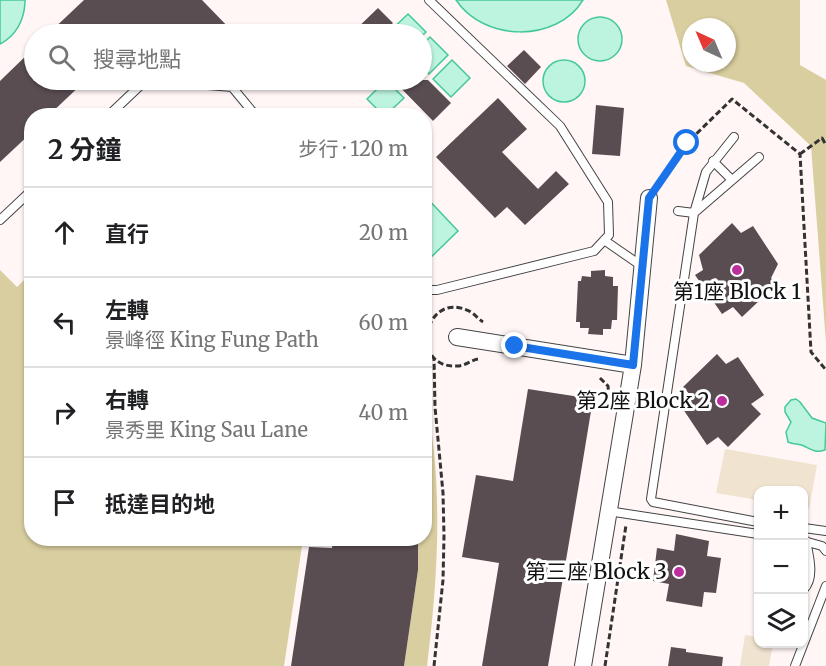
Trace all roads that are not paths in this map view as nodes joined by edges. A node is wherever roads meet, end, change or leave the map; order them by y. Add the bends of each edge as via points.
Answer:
1 (429, 0) edge
2 (135, 90) edge
3 (234, 90) edge
4 (116, 108) edge
5 (249, 108) edge
6 (734, 137) dead end
7 (759, 157) dead end
8 (713, 161) junction
9 (732, 180) junction
10 (24, 198) edge
11 (649, 198) road end
12 (678, 211) dead end
13 (693, 213) junction
14 (0, 220) edge
15 (604, 240) junction
16 (643, 267) junction
17 (432, 290) edge
18 (457, 337) dead end
19 (633, 365) junction
20 (608, 511) junction
21 (754, 521) edge
22 (808, 529) edge
23 (826, 531) edge
24 (754, 533) edge
25 (808, 542) edge
26 (826, 551) edge
27 (808, 553) edge
28 (808, 581) edge
29 (826, 586) edge
30 (583, 666) edge
31 (795, 666) edge

1 - 15 lane via 560,126 608,202 609,235
2 - 4 lane
3 - 5 lane
6 - 8 lane
7 - 9 lane
8 - 9 lane
8 - 13 lane via 702,181
9 - 13 lane
10 - 14 lane
11 - 16 street
12 - 13 lane
13 - 21 lane via 651,501
15 - 16 lane
15 - 17 lane via 594,251
16 - 19 street
18 - 19 street
19 - 20 street
20 - 24 lane
20 - 30 street
22 - 23 lane
25 - 26 lane
27 - 28 lane
29 - 31 lane

